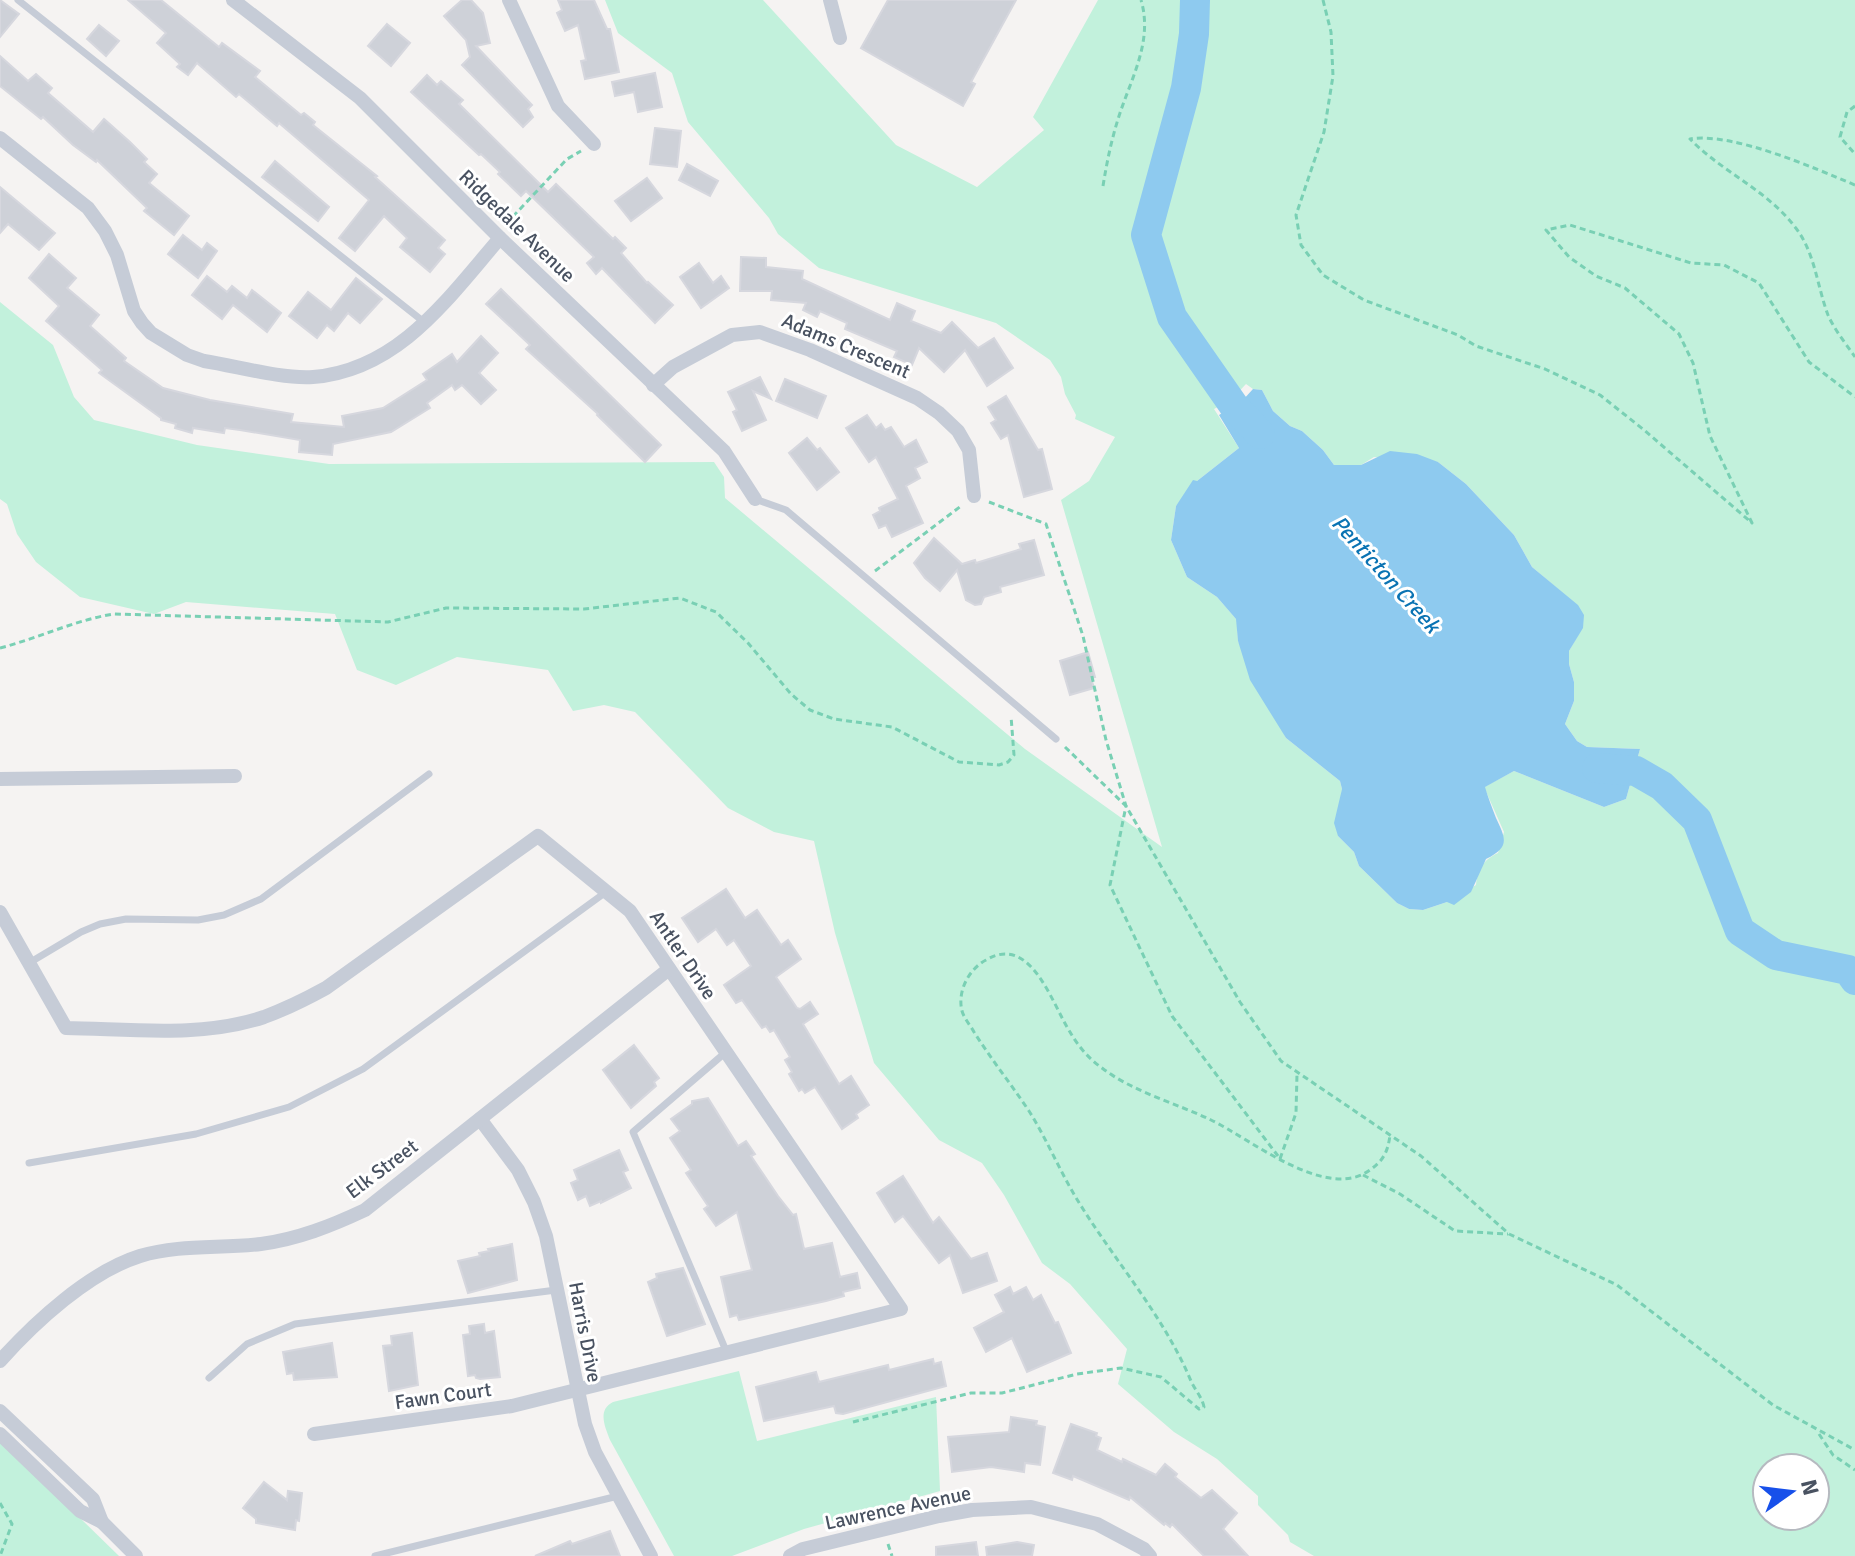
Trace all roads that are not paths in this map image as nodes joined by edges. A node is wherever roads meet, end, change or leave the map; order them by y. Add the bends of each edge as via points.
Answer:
1 (18, 0) edge
2 (233, 0) edge
3 (509, 0) edge
4 (830, 0) edge
5 (840, 38) dead end
6 (0, 138) edge
7 (594, 144) road end
8 (500, 238) junction
9 (426, 324) junction
10 (653, 385) junction
11 (974, 496) road end
12 (755, 499) joint
13 (1056, 739) road end
14 (429, 774) dead end
15 (235, 776) dead end
16 (0, 779) edge
17 (606, 892) junction
18 (0, 912) edge
19 (29, 963) junction
20 (669, 969) junction
21 (726, 1052) junction
22 (480, 1119) junction
23 (29, 1163) dead end
24 (556, 1290) junction
25 (728, 1355) junction
26 (0, 1361) edge
27 (209, 1378) dead end
28 (576, 1390) junction
29 (0, 1411) edge
30 (0, 1434) edge
31 (314, 1434) dead end
32 (618, 1496) junction
33 (102, 1522) junction
34 (136, 1556) edge
35 (375, 1556) edge
36 (651, 1556) edge
37 (790, 1556) edge
38 (1150, 1556) edge

1 - 9 lane
2 - 8 street, Ridgedale Avenue via 360,98
3 - 7 street via 558,106
4 - 5 street
6 - 9 street via 88,208 117,255 142,323 187,355 311,377 353,370
8 - 9 street
8 - 10 street, Ridgedale Avenue
10 - 11 street, Adams Crescent via 673,367 732,335 760,332 904,392 939,413 969,450
10 - 12 street, Ridgedale Avenue via 724,451
12 - 13 lane via 786,510
14 - 19 lane via 261,899 198,920 100,924
15 - 16 street
17 - 19 street, Antler Drive via 538,836 326,988 230,1026 66,1028
17 - 20 street, Antler Drive via 630,911
17 - 23 lane via 363,1069 289,1107 196,1134
18 - 19 street, Antler Drive
20 - 21 street, Antler Drive
20 - 22 street, Elk Street
21 - 25 lane via 633,1132
21 - 25 street, Antler Drive via 901,1309
22 - 24 street, Harris Drive via 518,1170 534,1202
22 - 26 street, Elk Street via 365,1210 325,1229 260,1244 195,1246 139,1256 97,1276 29,1328
24 - 27 lane via 295,1324 247,1344
24 - 28 street, Harris Drive
25 - 28 street, Antler Drive
28 - 31 street, Fawn Court via 512,1406
28 - 32 street, Harris Drive via 595,1452
29 - 33 street via 93,1499
30 - 33 street via 80,1511
32 - 35 lane
32 - 36 street, Harris Drive
33 - 34 street
37 - 38 street, Lawrence Avenue via 939,1516 1031,1507 1097,1524

